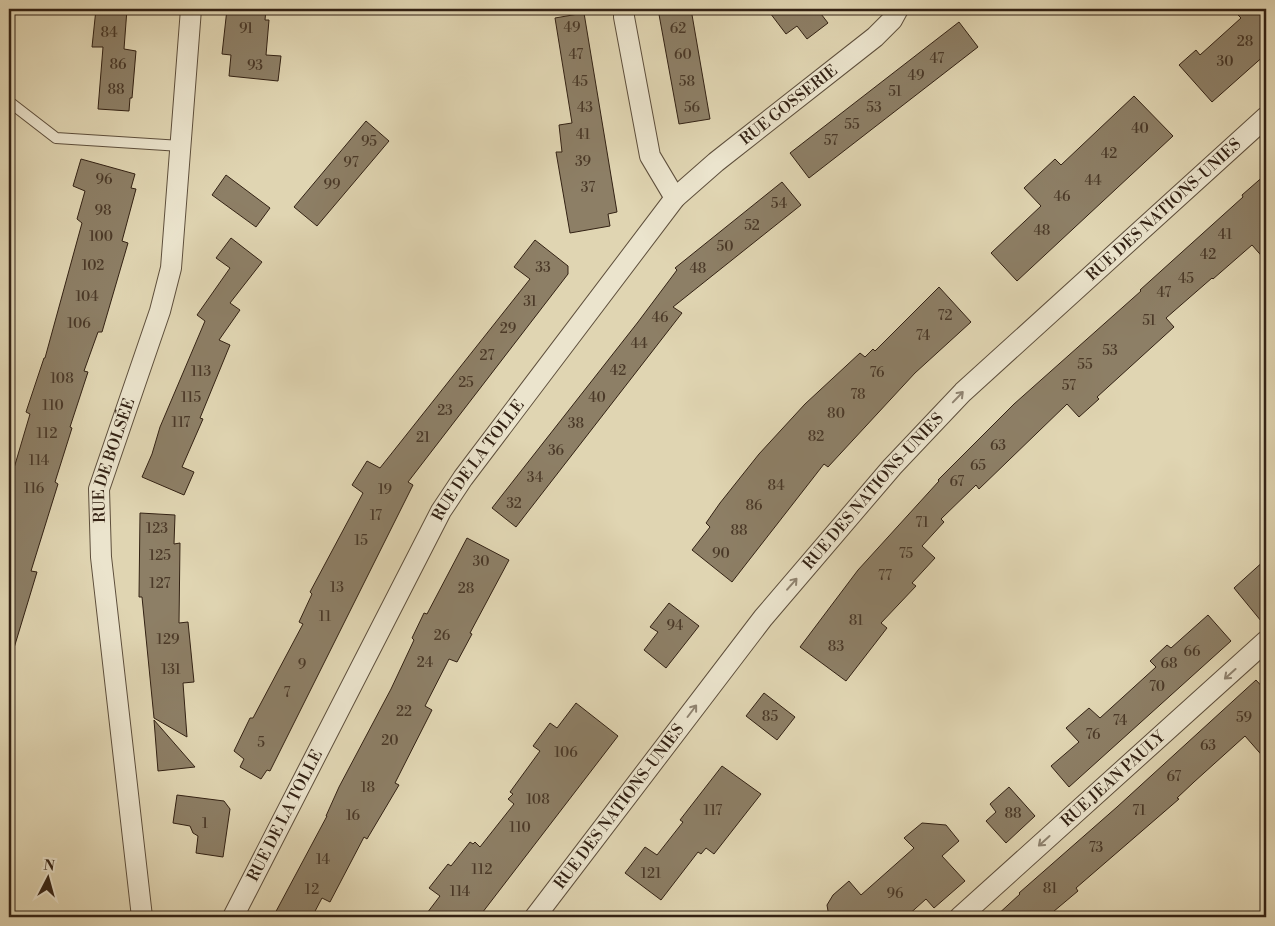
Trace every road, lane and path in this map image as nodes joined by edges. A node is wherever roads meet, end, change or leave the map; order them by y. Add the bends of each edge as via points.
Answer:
1 (190, 9) edge
2 (898, 9) edge
3 (620, 12) edge
4 (12, 104) dead end
5 (1266, 117) edge
6 (181, 146) junction
7 (675, 198) junction
8 (1266, 641) edge
9 (142, 917) edge
10 (233, 917) edge
11 (535, 917) edge
12 (960, 917) edge

1 - 6 street, RUE DE BOLSÉE
2 - 7 street, RUE GOSSERIE via 875,37
3 - 7 street via 650,156
4 - 6 lane via 56,138
11 -> 5 street, RUE DES NATIONS-UNIES via 763,618 892,467 963,392
6 - 9 street, RUE DE BOLSÉE via 172,268 99,489 101,557
7 - 10 street, RUE DE LA TOLLE via 441,511
8 -> 12 street, RUE JEAN PAULY

